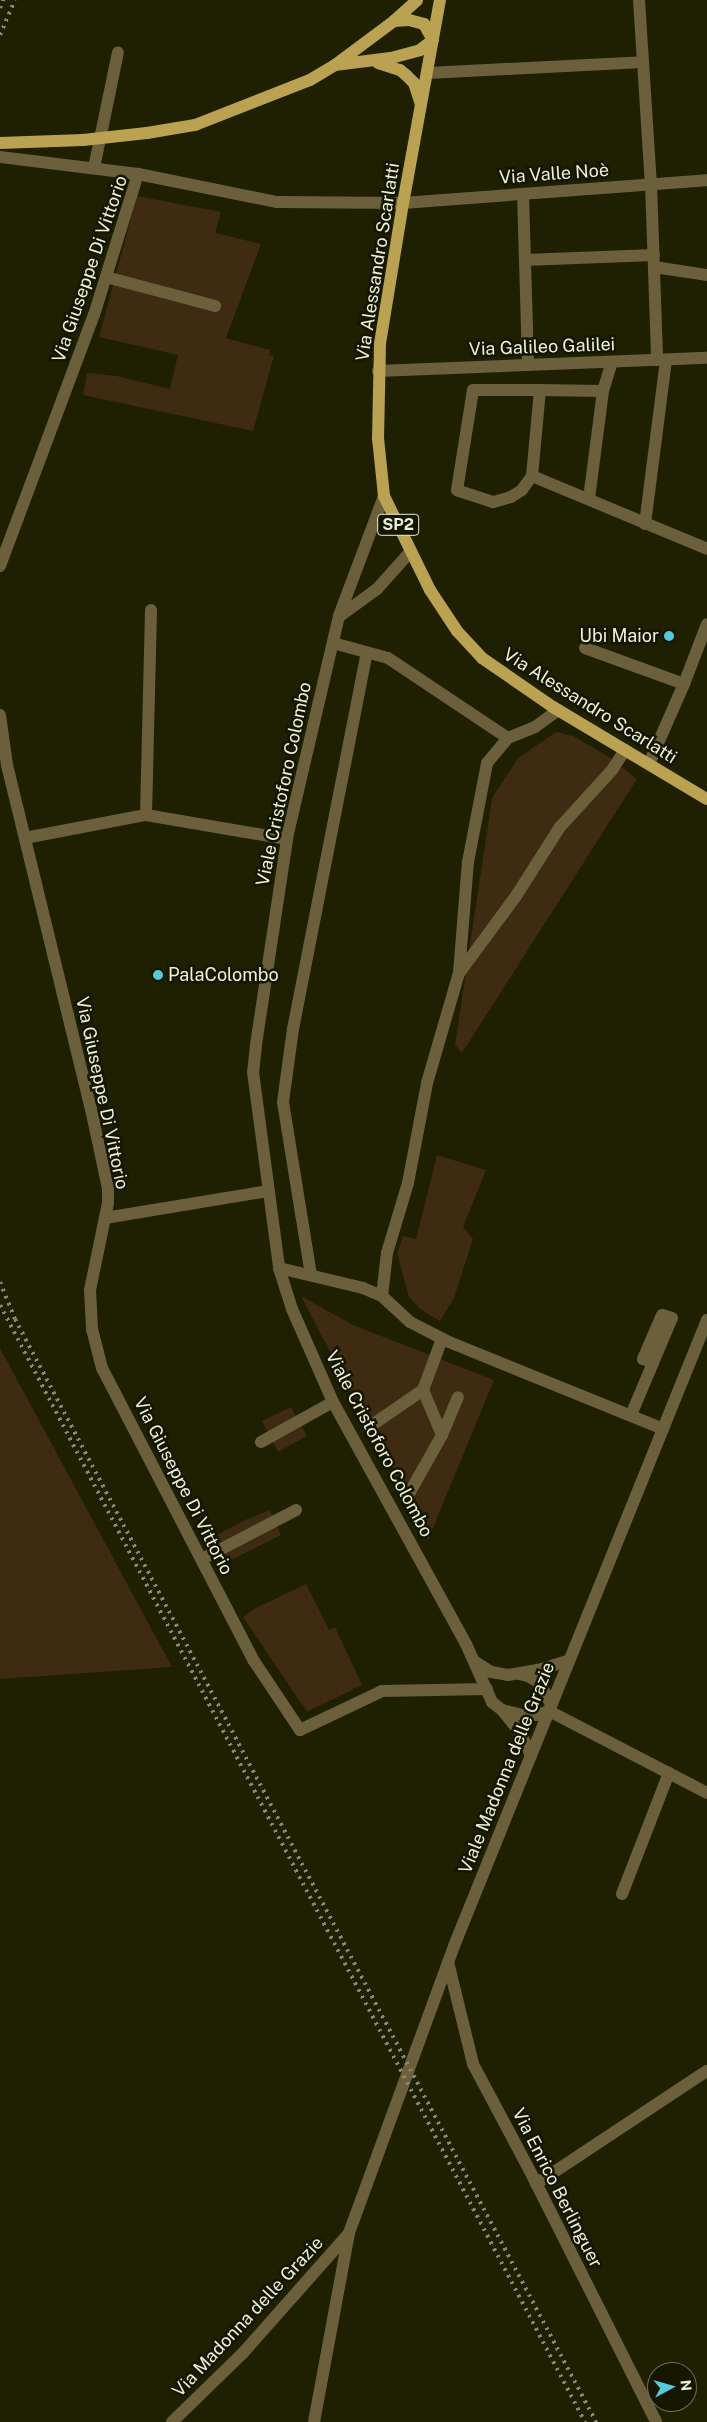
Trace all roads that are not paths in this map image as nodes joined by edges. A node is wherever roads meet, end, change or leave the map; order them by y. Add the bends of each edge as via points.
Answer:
1 (417, 0) edge
2 (440, 0) edge
3 (639, 0) edge
4 (394, 21) junction
5 (433, 40) junction
6 (118, 52) dead end
7 (373, 62) junction
8 (643, 62) junction
9 (335, 65) junction
10 (428, 73) junction
11 (422, 108) junction
12 (0, 143) edge
13 (0, 157) edge
14 (94, 168) junction
15 (138, 174) junction
16 (707, 180) edge
17 (651, 184) junction
18 (523, 194) junction
19 (403, 203) junction
20 (525, 260) junction
21 (654, 261) junction
22 (707, 275) edge
23 (106, 277) junction
24 (216, 306) dead end
25 (707, 358) edge
26 (662, 360) junction
27 (612, 362) junction
28 (528, 365) junction
29 (378, 371) junction
30 (540, 390) junction
31 (603, 391) junction
32 (532, 476) junction
33 (384, 496) junction
34 (589, 500) junction
35 (645, 524) junction
36 (707, 549) edge
37 (411, 551) junction
38 (0, 566) edge
39 (152, 610) dead end
40 (339, 616) junction
41 (707, 624) edge
42 (333, 643) junction
43 (585, 648) dead end
44 (366, 653) junction
45 (684, 684) junction
46 (558, 710) junction
47 (0, 715) edge
48 (508, 738) junction
49 (625, 750) junction
50 (649, 764) junction
51 (707, 799) edge
52 (146, 815) junction
53 (25, 838) junction
54 (287, 839) junction
55 (459, 973) junction
56 (268, 1191) junction
57 (105, 1218) junction
58 (279, 1268) junction
59 (311, 1275) junction
60 (382, 1296) junction
61 (707, 1320) edge
62 (442, 1339) junction
63 (653, 1362) dead end
64 (423, 1390) junction
65 (458, 1396) dead end
66 (333, 1402) junction
67 (631, 1415) junction
68 (369, 1427) dead end
69 (663, 1429) junction
70 (442, 1435) junction
71 (261, 1442) dead end
72 (406, 1499) dead end
73 (296, 1510) dead end
74 (202, 1559) junction
75 (569, 1660) junction
76 (474, 1661) junction
77 (517, 1674) junction
78 (487, 1689) junction
79 (550, 1708) junction
80 (502, 1710) junction
81 (531, 1756) junction
82 (669, 1773) junction
83 (707, 1793) edge
84 (622, 1894) dead end
85 (448, 1962) junction
86 (707, 2071) edge
87 (536, 2184) junction
88 (349, 2233) junction
89 (172, 2422) edge
90 (314, 2422) edge
91 (656, 2422) edge

1 - 4 main road
2 - 5 main road, Via Alessandro Scarlatti / SP2
3 - 8 street
4 - 5 main road via 424,24
4 - 9 main road
5 - 7 main road via 420,50
5 - 10 main road, Via Alessandro Scarlatti / SP2
6 - 14 street
7 - 9 main road
7 - 11 main road via 406,75 414,83
8 - 10 street
8 - 17 street
9 - 12 main road, bridge via 310,80 195,126 83,140
10 - 11 main road, Via Alessandro Scarlatti / SP2
11 - 19 main road, Via Alessandro Scarlatti / SP2
13 - 14 street
14 - 15 street
15 - 19 street, Via Giuseppe Di Vittorio via 277,202
15 - 23 street, Via Giuseppe Di Vittorio
16 - 17 street, Via Valle Noè
17 - 18 street, Via Valle Noè
17 - 21 street
18 - 19 street, Via Valle Noè
18 - 20 street
19 - 29 main road, Via Alessandro Scarlatti / SP2
20 - 21 street
20 - 28 street
21 - 22 street
21 - 26 street
23 - 24 street
23 - 38 street, Via Giuseppe Di Vittorio
25 - 26 street, Via Galileo Galilei
26 - 27 street, Via Galileo Galilei
26 - 35 street
27 - 28 street, Via Galileo Galilei
27 - 31 street
28 - 29 street, Via Galileo Galilei
29 - 33 main road, Via Alessandro Scarlatti / SP2 via 378,438
30 - 31 street
30 - 32 street
30 - 32 street via 473,390 457,490 493,502 522,490
31 - 34 street
32 - 34 street
33 - 37 main road, Via Alessandro Scarlatti / SP2
33 - 40 street, Viale Cristoforo Colombo
34 - 35 street
35 - 36 street
37 - 40 street via 377,589
37 - 46 main road, Via Alessandro Scarlatti / SP2 via 430,590 457,632 482,658
39 - 52 street
40 - 42 street, Viale Cristoforo Colombo
41 - 45 street
42 - 44 street
42 - 54 street, Viale Cristoforo Colombo
43 - 45 street
44 - 48 street via 388,658
44 - 59 street via 293,1029 283,1102
45 - 50 street
46 - 48 street via 535,727
46 - 49 main road, Via Alessandro Scarlatti / SP2
47 - 53 street, Via Giuseppe Di Vittorio via 7,765
48 - 55 street via 487,762 474,824
49 - 50 main road, Via Alessandro Scarlatti / SP2
49 - 55 street via 612,770 560,827 516,896
50 - 51 main road, Via Alessandro Scarlatti / SP2
52 - 53 street
52 - 54 street
53 - 57 street, Via Giuseppe Di Vittorio via 95,1126 108,1188
54 - 56 street, Viale Cristoforo Colombo via 254,1072
55 - 60 street via 427,1083 408,1183 388,1253
56 - 57 street
56 - 58 street, Viale Cristoforo Colombo
57 - 74 street, Via Giuseppe Di Vittorio via 90,1290 97,1352 102,1368
58 - 59 street
58 - 66 street, Viale Cristoforo Colombo via 292,1309
59 - 60 street
60 - 62 street via 410,1322
61 - 69 street, Viale Madonna delle Grazie
62 - 64 street
62 - 67 street
63 - 67 street
64 - 68 street
64 - 70 street
65 - 70 street
66 - 71 street
66 - 76 street, Viale Cristoforo Colombo
67 - 69 street
69 - 75 street, Viale Madonna delle Grazie
70 - 72 street
73 - 74 street
74 - 78 street, Via Giuseppe Di Vittorio via 254,1661 300,1730 382,1691
75 - 77 street
75 - 79 street, Viale Madonna delle Grazie
76 - 77 street via 490,1672
76 - 78 street, Viale Cristoforo Colombo
77 - 79 street via 540,1683
78 - 80 street, Viale Cristoforo Colombo via 492,1702
79 - 80 street via 538,1715
79 - 81 street, Viale Madonna delle Grazie
79 - 82 street
80 - 81 street, Viale Cristoforo Colombo via 520,1732
81 - 85 street, Viale Madonna delle Grazie
82 - 83 street
82 - 84 street
85 - 87 street, Via Enrico Berlinguer via 473,2064
85 - 88 street, Viale Madonna delle Grazie
86 - 87 street
87 - 91 street, Via Enrico Berlinguer
88 - 89 street, Via Madonna delle Grazie via 243,2352
88 - 90 street

